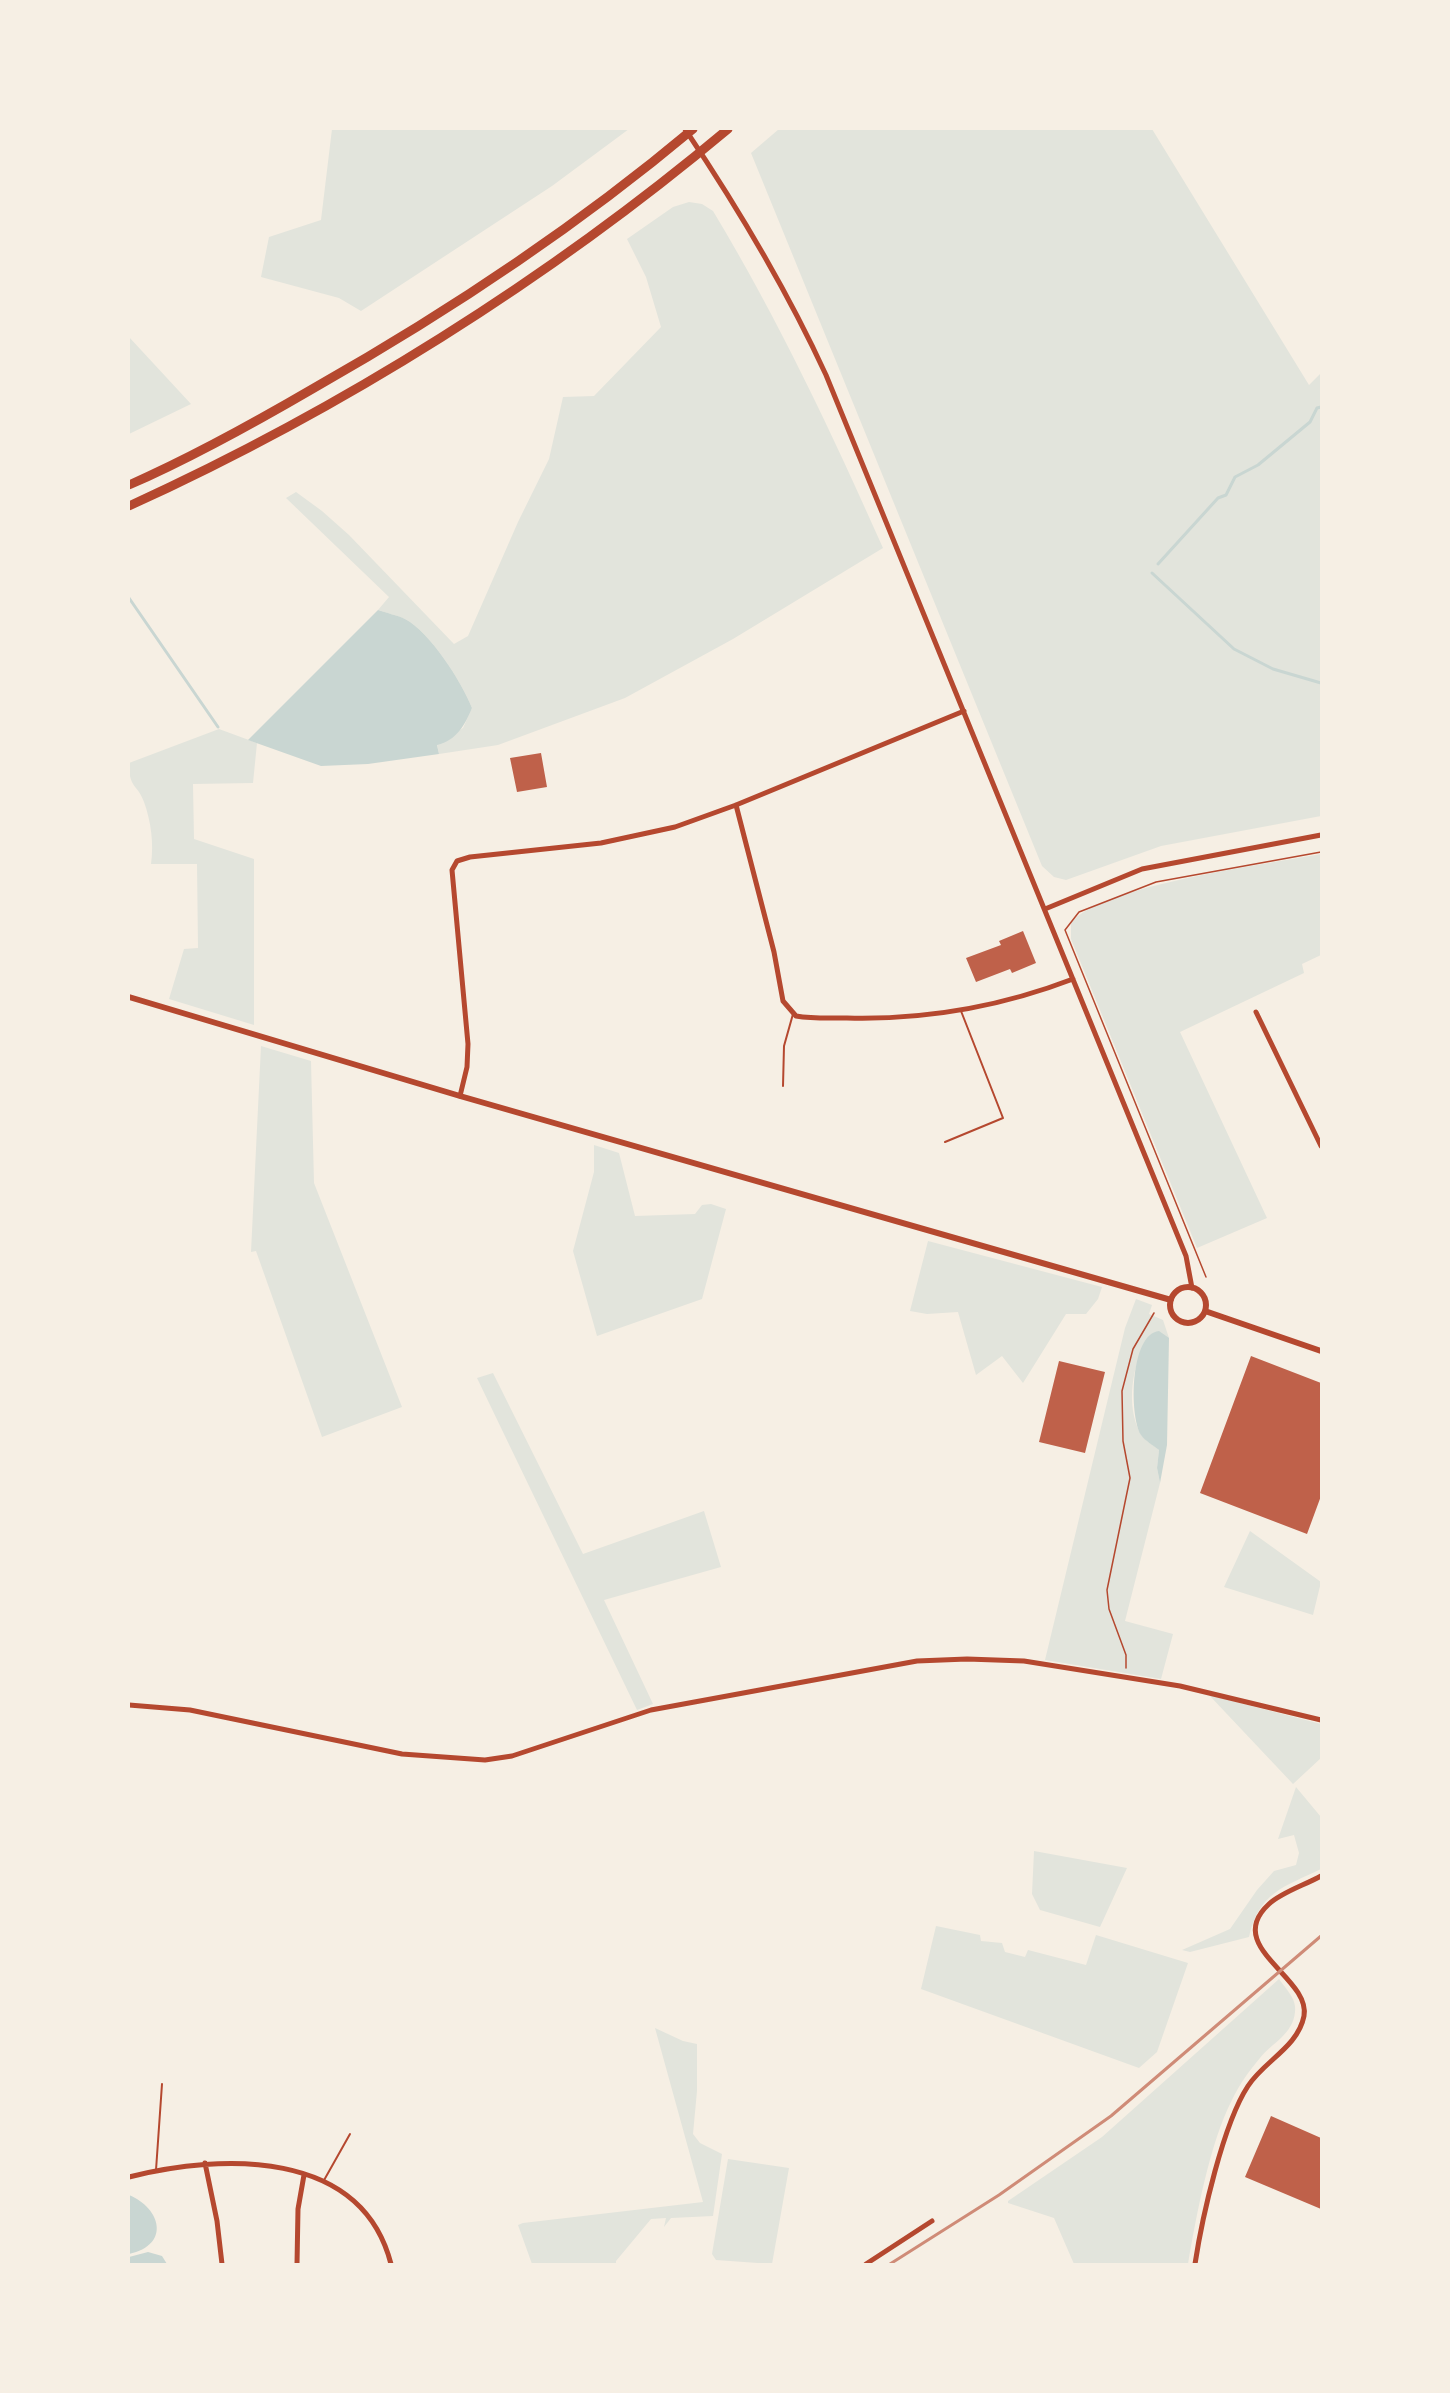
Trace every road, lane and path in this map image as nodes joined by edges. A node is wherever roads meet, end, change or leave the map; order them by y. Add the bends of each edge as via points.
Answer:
1 (685, 129) edge
2 (693, 129) edge
3 (728, 129) edge
4 (129, 485) edge
5 (129, 506) edge
6 (964, 711) junction
7 (735, 805) junction
8 (1321, 835) edge
9 (1321, 852) edge
10 (1045, 909) junction
11 (1073, 979) junction
12 (129, 997) edge
13 (961, 1011) junction
14 (1256, 1012) dead end
15 (793, 1014) junction
16 (783, 1086) dead end
17 (460, 1096) junction
18 (945, 1142) dead end
19 (1321, 1146) edge
20 (1206, 1277) dead end
21 (1192, 1288) junction
22 (1171, 1300) junction
23 (1205, 1311) junction
24 (1154, 1313) dead end
25 (1321, 1351) edge
26 (1126, 1678) junction
27 (129, 1705) edge
28 (1321, 1720) edge
29 (1321, 1876) edge
30 (162, 2084) dead end
31 (350, 2134) dead end
32 (205, 2163) junction
33 (156, 2170) junction
34 (304, 2175) junction
35 (129, 2176) edge
36 (323, 2182) junction
37 (932, 2221) dead end
38 (222, 2264) edge
39 (297, 2264) edge
40 (391, 2264) edge
41 (866, 2264) edge
42 (1195, 2264) edge

1 - 6 street via 761,248 800,319
2 - 4 highway via 581,217 421,327 241,430
3 - 5 highway via 597,233 409,356 251,446
6 - 7 street
6 - 10 street
7 - 15 street via 783,1001
7 - 17 street via 642,835 457,861 452,870 468,1044
8 - 10 street via 1142,869
9 - 20 path via 1156,882 1079,912 1065,930
10 - 11 street
11 - 13 street via 1030,995
11 - 21 street via 1186,1256
12 - 17 street
13 - 15 street via 870,1019
13 - 18 lane via 1003,1118
14 - 19 street
15 - 16 lane via 784,1046
17 - 22 street
21 - 22 street via 1178,1291
21 - 23 street via 1203,1296
22 - 23 street via 1173,1314 1185,1323 1199,1319
23 - 25 street
24 - 26 path via 1133,1349 1122,1391 1130,1478 1107,1590 1109,1609 1125,1655
26 - 27 street via 1024,1661 917,1661 651,1710 512,1756 485,1760 402,1755 190,1710
26 - 28 street via 1209,1692
29 - 42 street via 1274,1901 1257,1923 1256,1935 1262,1951 1299,1992 1305,2008 1299,2030 1248,2085 1232,2119
30 - 33 lane
31 - 36 lane
32 - 33 street
32 - 34 street via 263,2165
32 - 38 street
33 - 35 street
34 - 36 street
34 - 39 street via 298,2209
36 - 40 street via 362,2207 381,2234
37 - 41 street

